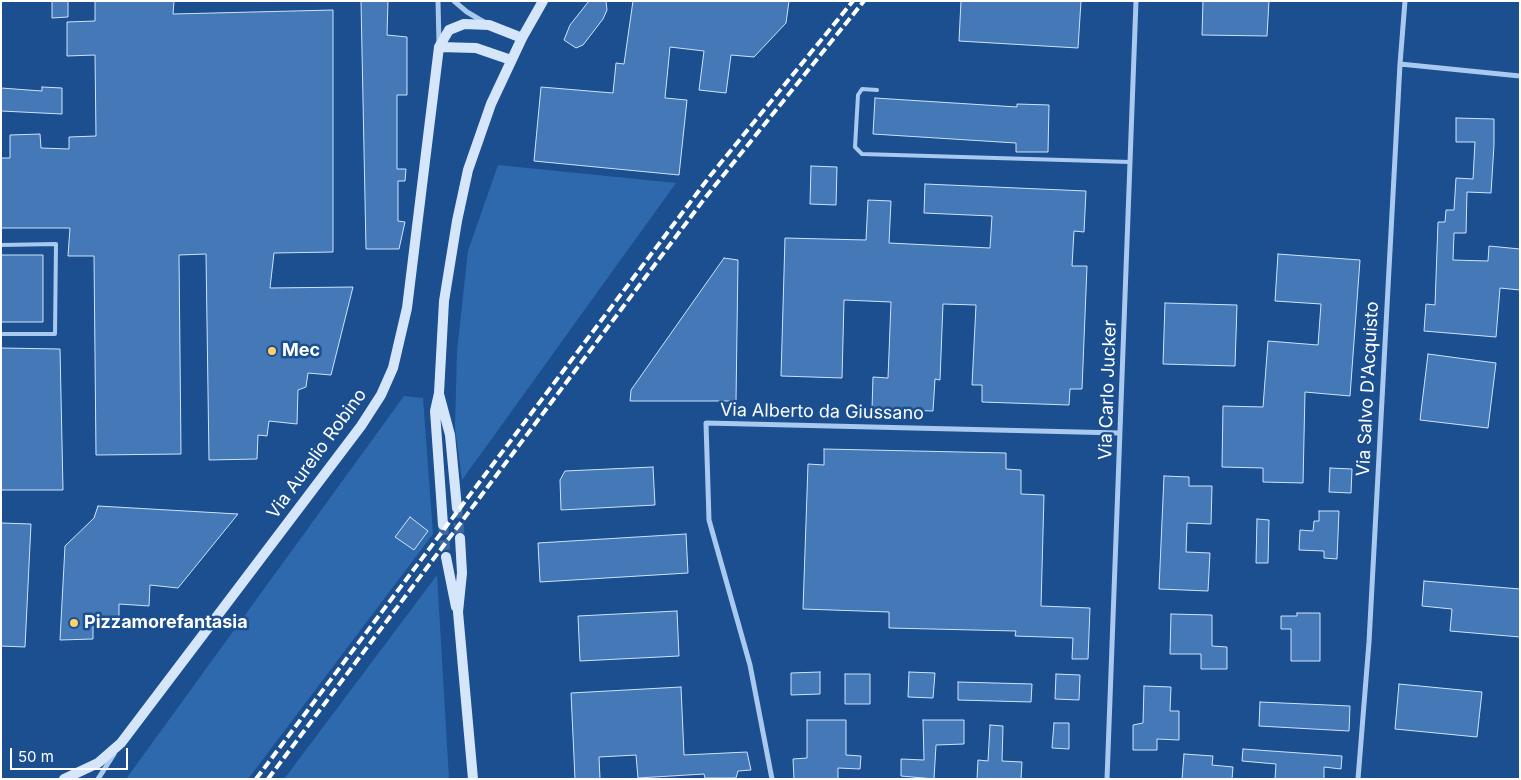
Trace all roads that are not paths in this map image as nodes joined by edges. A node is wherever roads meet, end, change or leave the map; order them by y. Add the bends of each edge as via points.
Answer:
1 (438, 1) edge
2 (454, 1) edge
3 (543, 1) edge
4 (1136, 1) edge
5 (1405, 1) edge
6 (489, 25) junction
7 (522, 38) junction
8 (439, 47) junction
9 (511, 60) junction
10 (1400, 64) junction
11 (1520, 76) edge
12 (877, 90) dead end
13 (1130, 162) junction
14 (1, 245) edge
15 (1, 334) edge
16 (439, 393) junction
17 (1120, 433) junction
18 (457, 508) tunnel mouth
19 (443, 526) tunnel mouth
20 (460, 538) tunnel mouth
21 (446, 557) tunnel mouth
22 (458, 612) junction
23 (121, 742) junction
24 (64, 779) edge
25 (98, 779) edge
26 (473, 779) edge
27 (772, 779) edge
28 (1108, 779) edge
29 (1358, 779) edge

1 - 8 street
2 - 6 street
3 - 7 street
4 - 13 street, Via Carlo Jucker
5 - 10 street, Via Salvo D'Acquisto
6 - 7 street
6 - 8 street via 464,24 448,30
7 - 9 street
8 - 9 street via 476,48
8 - 23 street, Via Aurelio Robino via 407,308 393,368 381,395 361,426
9 - 16 street via 480,132 462,196 445,295
10 - 11 street
10 - 29 street, Via Salvo D'Acquisto
12 - 13 lane via 862,89 858,94 855,147 862,154
13 - 17 street, Via Carlo Jucker
14 - 15 lane via 56,244 55,334
16 - 18 street via 450,435
16 - 19 street via 435,414
17 - 27 street, Via Alberto da Giussano via 706,423 709,520 750,665
17 - 28 street, Via Carlo Jucker
20 - 22 street via 462,573
21 - 22 street
22 - 26 street
23 - 24 street, Via Aurelio Robino via 98,763
23 - 25 street, Via Aurelio Robino

